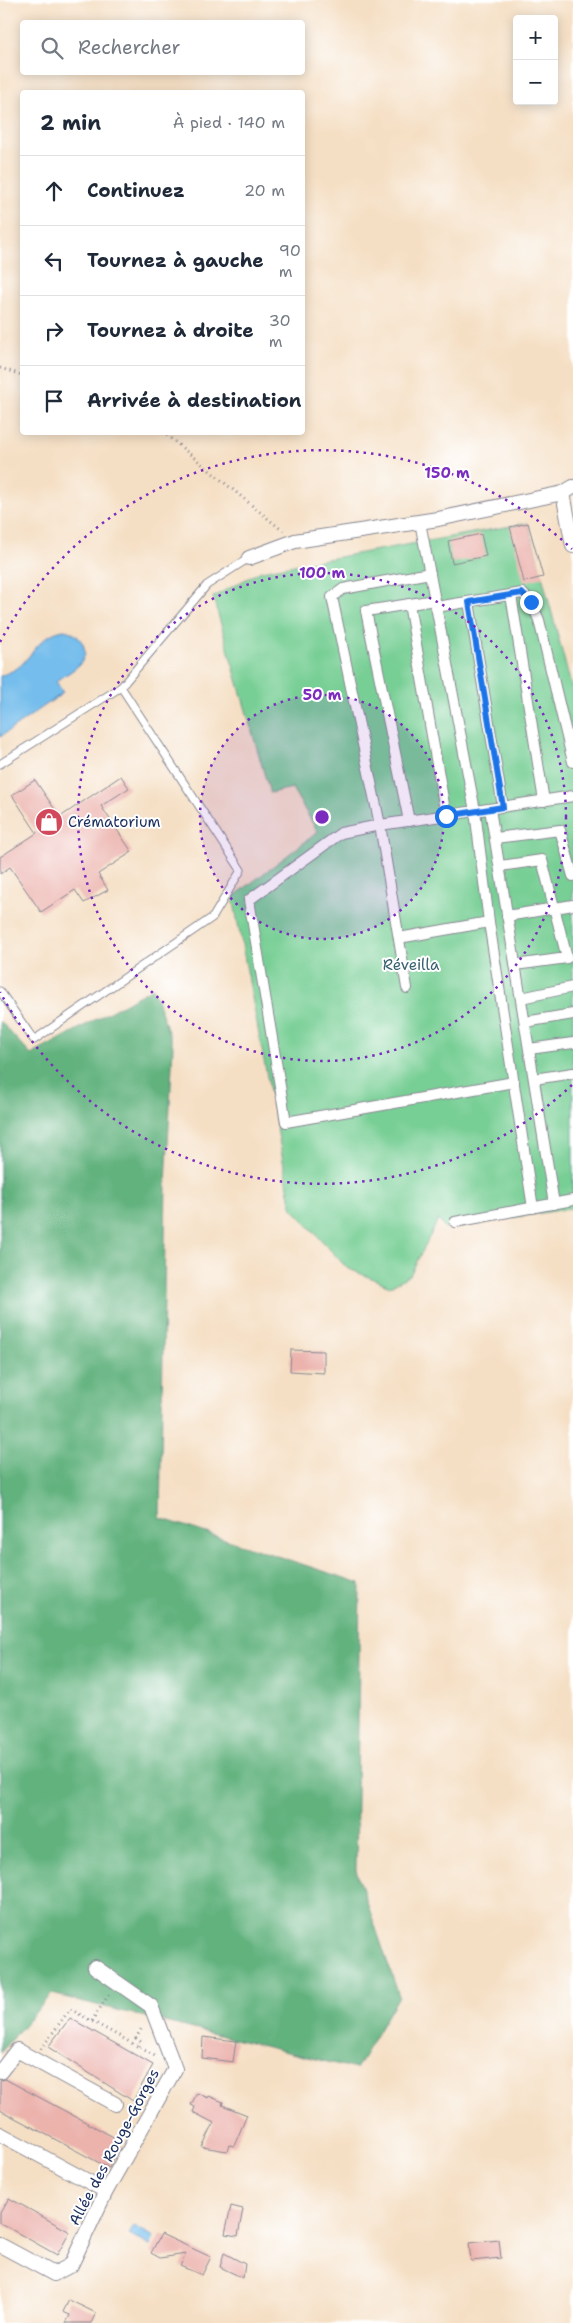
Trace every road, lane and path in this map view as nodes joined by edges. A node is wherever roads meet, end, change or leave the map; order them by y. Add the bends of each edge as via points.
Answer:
1 (0, 368) edge
2 (20, 374) edge
3 (167, 435) edge
4 (568, 490) edge
5 (420, 522) junction
6 (295, 541) junction
7 (573, 546) edge
8 (249, 558) joint
9 (430, 572) junction
10 (511, 595) junction
11 (469, 602) junction
12 (409, 604) junction
13 (435, 604) junction
14 (121, 687) junction
15 (573, 762) edge
16 (0, 764) edge
17 (573, 796) edge
18 (544, 801) junction
19 (503, 807) junction
20 (490, 809) junction
21 (475, 811) junction
22 (446, 816) junction
23 (409, 821) junction
24 (380, 825) junction
25 (495, 838) junction
26 (500, 866) junction
27 (573, 876) edge
28 (573, 905) edge
29 (554, 908) junction
30 (507, 916) junction
31 (489, 922) junction
32 (399, 938) junction
33 (515, 965) junction
34 (573, 987) edge
35 (407, 988) dead end
36 (0, 991) edge
37 (521, 998) junction
38 (573, 1014) edge
39 (525, 1022) junction
40 (573, 1042) edge
41 (529, 1049) junction
42 (573, 1073) edge
43 (534, 1079) junction
44 (514, 1082) junction
45 (573, 1200) edge
46 (554, 1204) junction
47 (533, 1208) junction
48 (455, 1222) dead end
49 (95, 1967) dead end
50 (103, 2001) dead end
51 (92, 2021) junction
52 (141, 2027) dead end
53 (139, 2046) junction
54 (32, 2059) junction
55 (171, 2060) junction
56 (0, 2072) edge
57 (115, 2104) dead end
58 (0, 2134) edge
59 (106, 2191) junction
60 (0, 2245) edge

1 - 2 path
3 - 6 path
4 - 5 street
4 - 7 street
5 - 6 street
5 - 9 street
6 - 8 street
8 - 14 lane via 208,585
9 - 13 street
9 - 24 street via 343,589 332,598
10 - 11 street
10 - 15 street via 522,593 531,602 539,620
10 - 18 street
11 - 13 street
11 - 19 street
12 - 13 street
12 - 22 street
12 - 23 street via 366,611
13 - 21 street
14 - 16 lane
14 - 36 lane via 241,870 213,917 34,1040
17 - 18 street
18 - 19 street
19 - 20 street
20 - 21 street
20 - 25 street
21 - 22 street
21 - 31 street
22 - 23 street
23 - 24 street
24 - 32 street
24 - 44 street via 341,833 249,900 286,1122
25 - 26 street
25 - 27 street via 560,830
26 - 29 street via 542,860
26 - 30 street
28 - 29 street
29 - 30 street
29 - 33 street via 567,958
30 - 33 street
31 - 32 street
31 - 44 street
32 - 35 street
33 - 37 street
34 - 37 street
37 - 39 street
38 - 39 street
39 - 41 street
40 - 41 street
41 - 43 street
42 - 43 street
43 - 46 street
44 - 47 street
45 - 46 street
46 - 47 street
47 - 48 street
49 - 55 street, Allée des Rouge-Gorges via 151,2006
50 - 51 path
51 - 53 path
51 - 54 path via 70,2009
52 - 53 path via 136,2038 141,2042
53 - 55 path via 163,2061
54 - 56 street via 17,2050
54 - 57 street
55 - 59 street, Allée des Rouge-Gorges via 175,2069
58 - 59 street
59 - 60 street, Allée des Rouge-Gorges via 71,2265 54,2274

